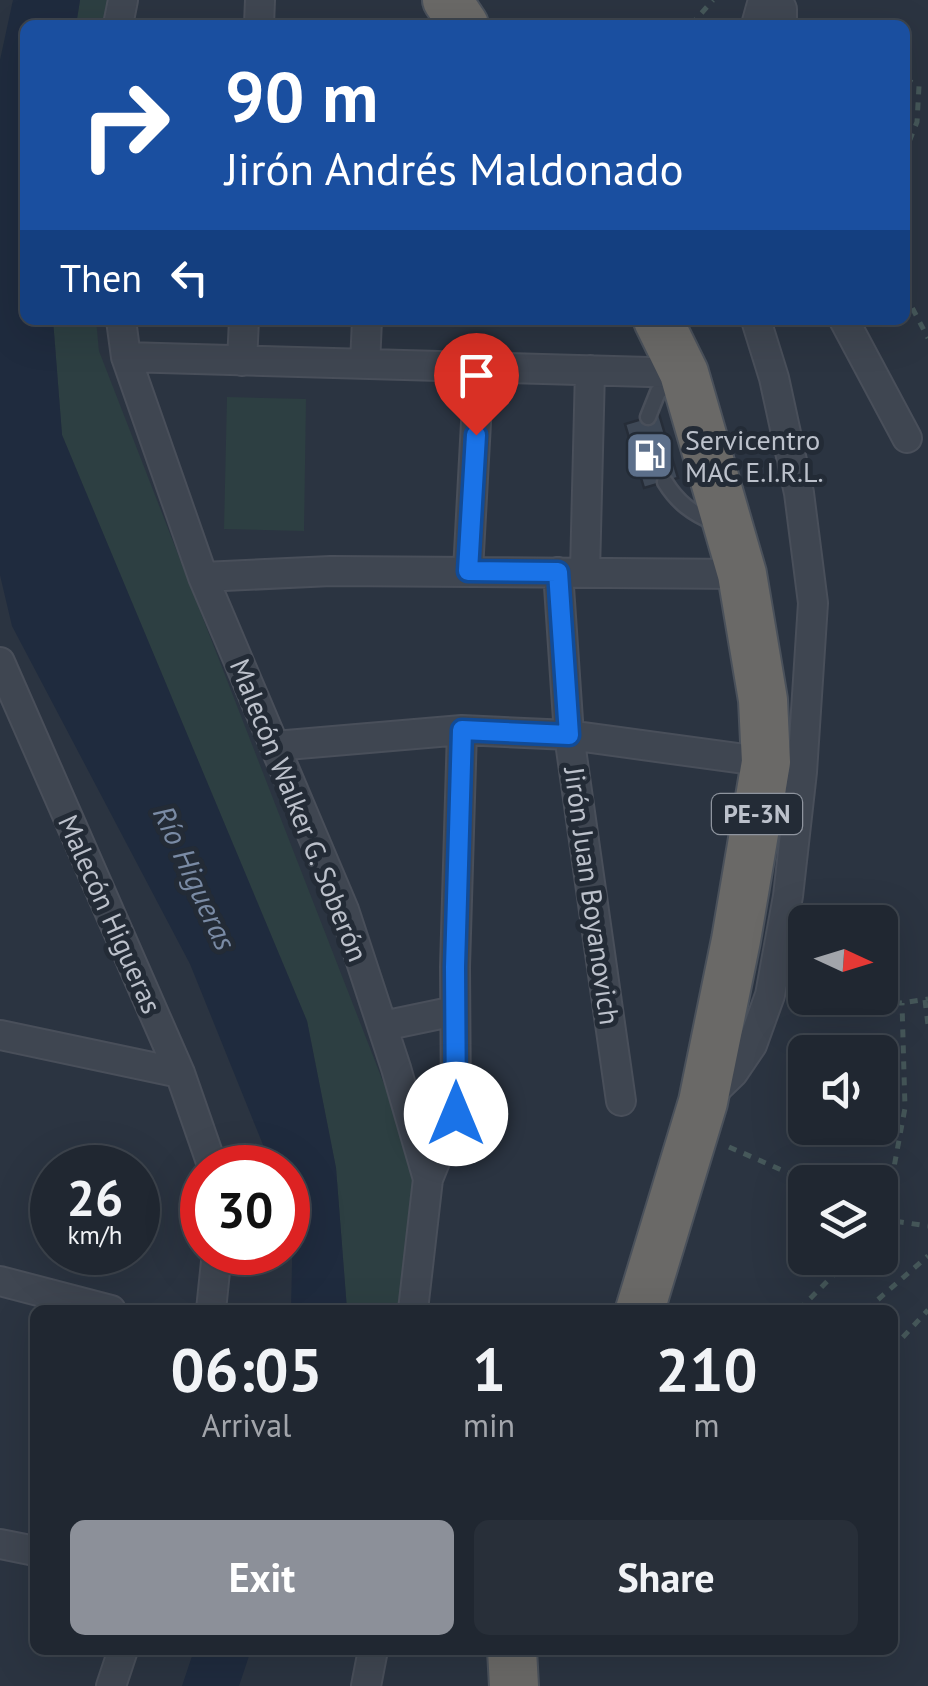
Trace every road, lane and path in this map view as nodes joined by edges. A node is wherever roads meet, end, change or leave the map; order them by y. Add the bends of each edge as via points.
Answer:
1 (713, 0) edge
2 (696, 20) edge
3 (910, 82) edge
4 (917, 122) junction
5 (928, 125) edge
6 (910, 140) edge
7 (910, 304) edge
8 (122, 325) edge
9 (244, 325) edge
10 (367, 325) edge
11 (660, 325) edge
12 (758, 325) edge
13 (847, 325) edge
14 (928, 338) edge
15 (126, 357) junction
16 (242, 361) junction
17 (365, 364) junction
18 (479, 367) junction
19 (590, 370) junction
20 (684, 372) junction
21 (648, 417) dead end
22 (907, 438) dead end
23 (666, 482) dead end
24 (729, 529) junction
25 (468, 571) junction
26 (571, 572) junction
27 (742, 574) junction
28 (203, 577) junction
29 (0, 662) edge
30 (462, 730) junction
31 (569, 735) junction
32 (274, 746) junction
33 (766, 762) junction
34 (927, 999) edge
35 (898, 1003) edge
36 (902, 1003) junction
37 (455, 1011) junction
38 (928, 1025) edge
39 (383, 1026) junction
40 (0, 1035) edge
41 (180, 1073) junction
42 (621, 1101) dead end
43 (699, 1117) junction
44 (205, 1145) edge
45 (892, 1165) edge
46 (788, 1170) edge
47 (428, 1179) junction
48 (928, 1215) edge
49 (898, 1223) edge
50 (927, 1226) edge
51 (928, 1256) edge
52 (215, 1275) edge
53 (834, 1275) edge
54 (0, 1282) edge
55 (91, 1305) edge
56 (212, 1305) edge
57 (415, 1305) edge
58 (642, 1305) edge
59 (805, 1305) edge
60 (872, 1305) edge
61 (928, 1310) edge
62 (898, 1342) edge
63 (0, 1544) edge
64 (30, 1550) edge
65 (121, 1655) edge
66 (372, 1655) edge
67 (512, 1655) edge
68 (111, 1686) edge
69 (366, 1686) edge
70 (514, 1686) edge

1 - 2 path
3 - 4 path via 919,86
4 - 5 path
4 - 6 path
7 - 14 path
8 - 15 street, Malecón Walker G. Soberón
9 - 16 street
10 - 17 street
11 - 20 highway, PE-3N
12 - 43 street via 799,493 814,604 796,825 770,995 752,1045
13 - 22 street
15 - 16 street
15 - 28 street, Malecón Walker G. Soberón
16 - 17 street
17 - 18 street
18 - 19 street
18 - 25 street
19 - 20 street
19 - 26 street, Jirón Juan Boyanovich
20 - 21 lane via 658,392
20 - 24 highway, PE-3N
23 - 24 lane via 694,514
24 - 27 highway, PE-3N
25 - 26 street
25 - 28 street
26 - 27 street
26 - 31 street, Jirón Juan Boyanovich
27 - 33 highway, PE-3N
28 - 32 street, Malecón Walker G. Soberón
29 - 41 street, Malecón Higueras
30 - 31 street
30 - 32 street
30 - 37 street
31 - 33 street
31 - 42 street, Jirón Juan Boyanovich
32 - 39 street, Malecón Walker G. Soberón via 344,910
33 - 43 highway, PE-3N
34 - 36 path
34 - 38 path
35 - 36 path
36 - 45 path via 904,1108
37 - 39 street
37 - 47 street via 456,1114
39 - 47 street, Malecón Walker G. Soberón
40 - 41 street
41 - 44 street, Malecón Higueras
43 - 46 path
43 - 58 highway, PE-3N
47 - 57 street, Malecón Walker G. Soberón
48 - 50 path
49 - 50 path
51 - 60 path
52 - 56 street
53 - 59 path
54 - 55 street
61 - 62 path
63 - 64 street
65 - 68 street
66 - 69 street
67 - 70 highway

